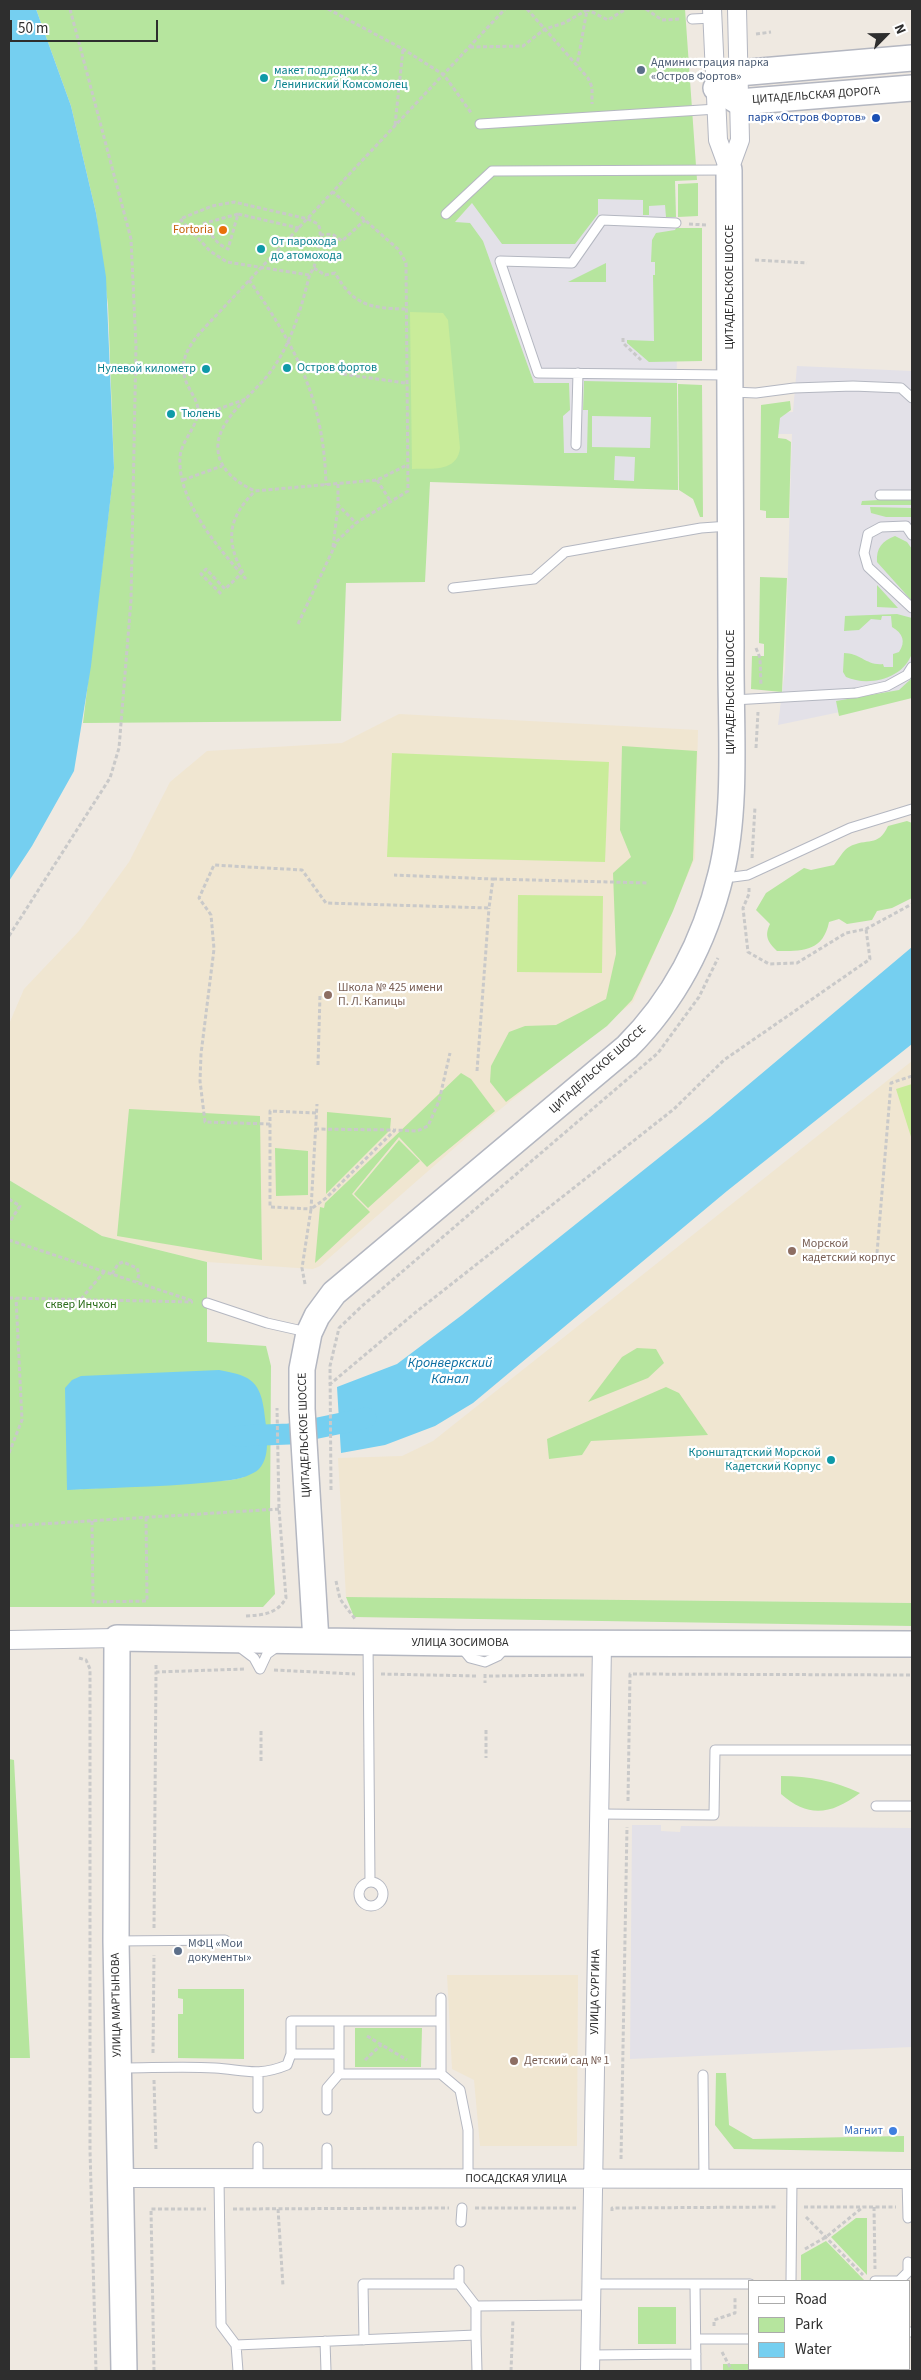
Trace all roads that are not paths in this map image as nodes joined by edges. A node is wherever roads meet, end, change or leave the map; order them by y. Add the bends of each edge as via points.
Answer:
1 (737, 9) edge
2 (712, 14) edge
3 (692, 19) road end
4 (912, 58) edge
5 (738, 73) junction
6 (912, 88) edge
7 (724, 99) junction
8 (480, 124) road end
9 (729, 170) junction
10 (446, 214) dead end
11 (676, 223) dead end
12 (578, 373) junction
13 (731, 384) junction
14 (912, 398) edge
15 (576, 445) dead end
16 (880, 495) dead end
17 (912, 495) edge
18 (732, 526) junction
19 (912, 535) edge
20 (454, 588) dead end
21 (912, 608) edge
22 (912, 667) edge
23 (731, 700) junction
24 (912, 809) edge
25 (721, 875) junction
26 (207, 1303) dead end
27 (310, 1333) junction
28 (117, 1638) junction
29 (9, 1640) edge
30 (316, 1641) junction
31 (368, 1642) junction
32 (602, 1644) junction
33 (912, 1644) edge
34 (912, 1750) edge
35 (876, 1806) dead end
36 (912, 1806) edge
37 (600, 1814) junction
38 (370, 1882) dead end
39 (225, 1940) dead end
40 (116, 1941) junction
41 (441, 1998) dead end
42 (343, 2021) junction
43 (441, 2021) junction
44 (291, 2054) junction
45 (339, 2054) junction
46 (118, 2068) junction
47 (258, 2072) junction
48 (339, 2074) junction
49 (441, 2074) junction
50 (703, 2075) dead end
51 (258, 2108) dead end
52 (327, 2110) dead end
53 (258, 2147) dead end
54 (327, 2148) dead end
55 (121, 2178) junction
56 (219, 2178) junction
57 (258, 2178) junction
58 (327, 2178) junction
59 (468, 2178) junction
60 (593, 2179) junction
61 (704, 2179) junction
62 (792, 2179) junction
63 (910, 2179) edge
64 (462, 2208) road end
65 (908, 2218) dead end
66 (461, 2222) dead end
67 (908, 2262) dead end
68 (459, 2270) dead end
69 (791, 2280) edge
70 (900, 2280) edge
71 (460, 2284) junction
72 (591, 2284) junction
73 (695, 2284) junction
74 (748, 2284) edge
75 (591, 2305) junction
76 (476, 2306) junction
77 (476, 2335) junction
78 (696, 2339) junction
79 (748, 2339) edge
80 (364, 2340) junction
81 (325, 2341) junction
82 (236, 2345) junction
83 (696, 2354) junction
84 (590, 2363) edge
85 (124, 2371) edge
86 (238, 2371) edge
87 (326, 2371) edge
88 (477, 2371) edge
89 (696, 2371) edge

1 - 5 street
2 - 3 lane
2 - 7 street, ЦИТАДЕЛЬСКОЕ ШОССЕ
4 - 5 street
5 - 7 street
6 - 7 street, ЦИТАДЕЛЬСКАЯ ДОРОГА
7 - 8 lane via 593,118
7 - 9 street, ЦИТАДЕЛЬСКОЕ ШОССЕ via 740,140
9 - 10 lane via 492,171
9 - 13 street, ЦИТАДЕЛЬСКОЕ ШОССЕ
11 - 12 lane via 602,220 572,263 500,261 538,373
12 - 13 lane via 656,373
12 - 15 lane
13 - 14 lane via 756,393 794,388 901,388
13 - 18 street, ЦИТАДЕЛЬСКОЕ ШОССЕ
16 - 17 lane
18 - 20 lane via 701,528 565,552 534,579
18 - 23 street, ЦИТАДЕЛЬСКОЕ ШОССЕ
19 - 21 lane via 906,526 880,527 868,534 864,552 868,567
22 - 23 lane via 906,675 887,686 856,693
23 - 25 street, ЦИТАДЕЛЬСКОЕ ШОССЕ via 730,812
24 - 25 lane via 850,828 748,875 733,878
25 - 27 street, ЦИТАДЕЛЬСКОЕ ШОССЕ via 704,926 682,976 646,1028 334,1293 317,1316
26 - 27 lane
27 - 30 street, ЦИТАДЕЛЬСКОЕ ШОССЕ via 302,1369 302,1409
28 - 29 street, УЛИЦА ЗОСИМОВА
28 - 30 street, УЛИЦА ЗОСИМОВА
28 - 40 street, УЛИЦА МАРТЫНОВА
30 - 31 street, УЛИЦА ЗОСИМОВА
31 - 32 street, УЛИЦА ЗОСИМОВА
31 - 38 lane
32 - 33 street, УЛИЦА ЗОСИМОВА
32 - 37 street, УЛИЦА СУРГИНА
34 - 37 lane via 715,1750 714,1815
35 - 36 lane
37 - 60 street, УЛИЦА СУРГИНА
39 - 40 lane
40 - 46 street, УЛИЦА МАРТЫНОВА
41 - 43 lane
42 - 43 lane
42 - 44 lane via 291,2020
42 - 45 lane
43 - 49 lane
44 - 45 lane
44 - 47 lane via 287,2065 270,2072
45 - 48 lane
46 - 47 lane via 216,2068
46 - 55 street, УЛИЦА МАРТЫНОВА
47 - 51 lane
48 - 49 lane
48 - 52 lane via 327,2088
49 - 59 lane via 460,2090 468,2130
50 - 61 lane
53 - 57 lane
54 - 58 lane
55 - 56 street, ПОСАДСКАЯ УЛИЦА
55 - 85 street, УЛИЦА МАРТЫНОВА
56 - 57 street, ПОСАДСКАЯ УЛИЦА
56 - 82 lane via 221,2325
57 - 58 street, ПОСАДСКАЯ УЛИЦА
58 - 59 street, ПОСАДСКАЯ УЛИЦА
59 - 60 street, ПОСАДСКАЯ УЛИЦА
60 - 61 street, ПОСАДСКАЯ УЛИЦА
60 - 72 street, УЛИЦА СУРГИНА
61 - 62 street, ПОСАДСКАЯ УЛИЦА
62 - 63 street, ПОСАДСКАЯ УЛИЦА
62 - 69 lane via 795,2209
63 - 65 lane
64 - 66 lane
67 - 70 lane via 908,2272
68 - 71 lane
71 - 76 lane
71 - 80 lane via 363,2284
72 - 73 lane
72 - 75 street, УЛИЦА СУРГИНА
73 - 74 lane
73 - 78 lane
75 - 76 lane
75 - 84 street, УЛИЦА СУРГИНА
76 - 77 lane
77 - 80 lane
77 - 88 lane
78 - 79 lane
78 - 83 lane
80 - 81 lane
81 - 82 lane
81 - 87 lane
82 - 86 lane
83 - 84 lane
83 - 89 lane

